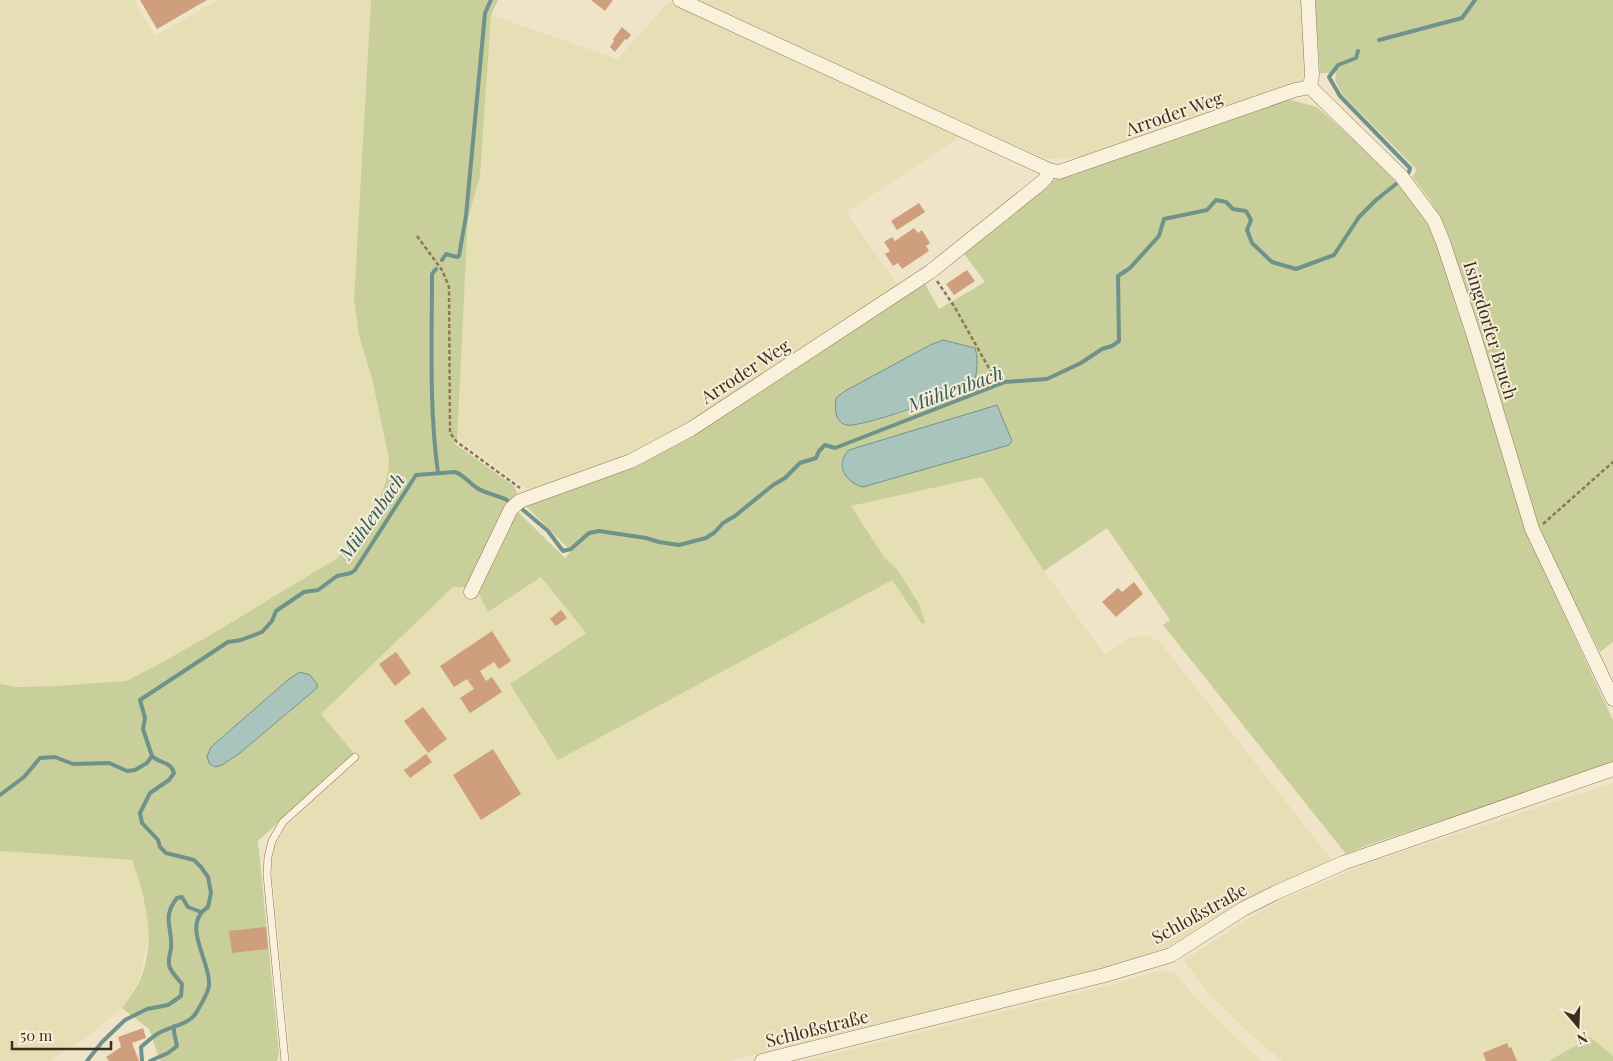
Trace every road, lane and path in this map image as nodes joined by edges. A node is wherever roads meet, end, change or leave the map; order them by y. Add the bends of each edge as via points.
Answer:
1 (680, 0) edge
2 (1308, 0) edge
3 (1310, 87) junction
4 (1050, 170) junction
5 (417, 236) dead end
6 (930, 272) junction
7 (995, 379) dead end
8 (1613, 462) edge
9 (526, 498) junction
10 (1532, 528) junction
11 (470, 592) dead end
12 (1613, 699) edge
13 (355, 757) dead end
14 (1613, 769) edge
15 (285, 1061) edge
16 (762, 1061) edge

1 - 4 street, Arroder Weg
2 - 3 street
3 - 4 street, Arroder Weg via 1065,171
3 - 10 street, Isingdorfer Bruch via 1401,176 1434,220 1474,336
4 - 6 street, Arroder Weg via 1041,183
5 - 9 path via 442,270 449,287 450,432 457,442 518,485
6 - 7 path via 954,306
6 - 9 street, Arroder Weg via 662,446 631,461
8 - 10 path via 1544,523
9 - 11 street, Arroder Weg via 510,510
10 - 12 street, Isingdorfer Bruch
13 - 15 lane via 282,822 268,857
14 - 16 street, Schloßstraße via 1343,863 1259,901 1171,954 1105,975

